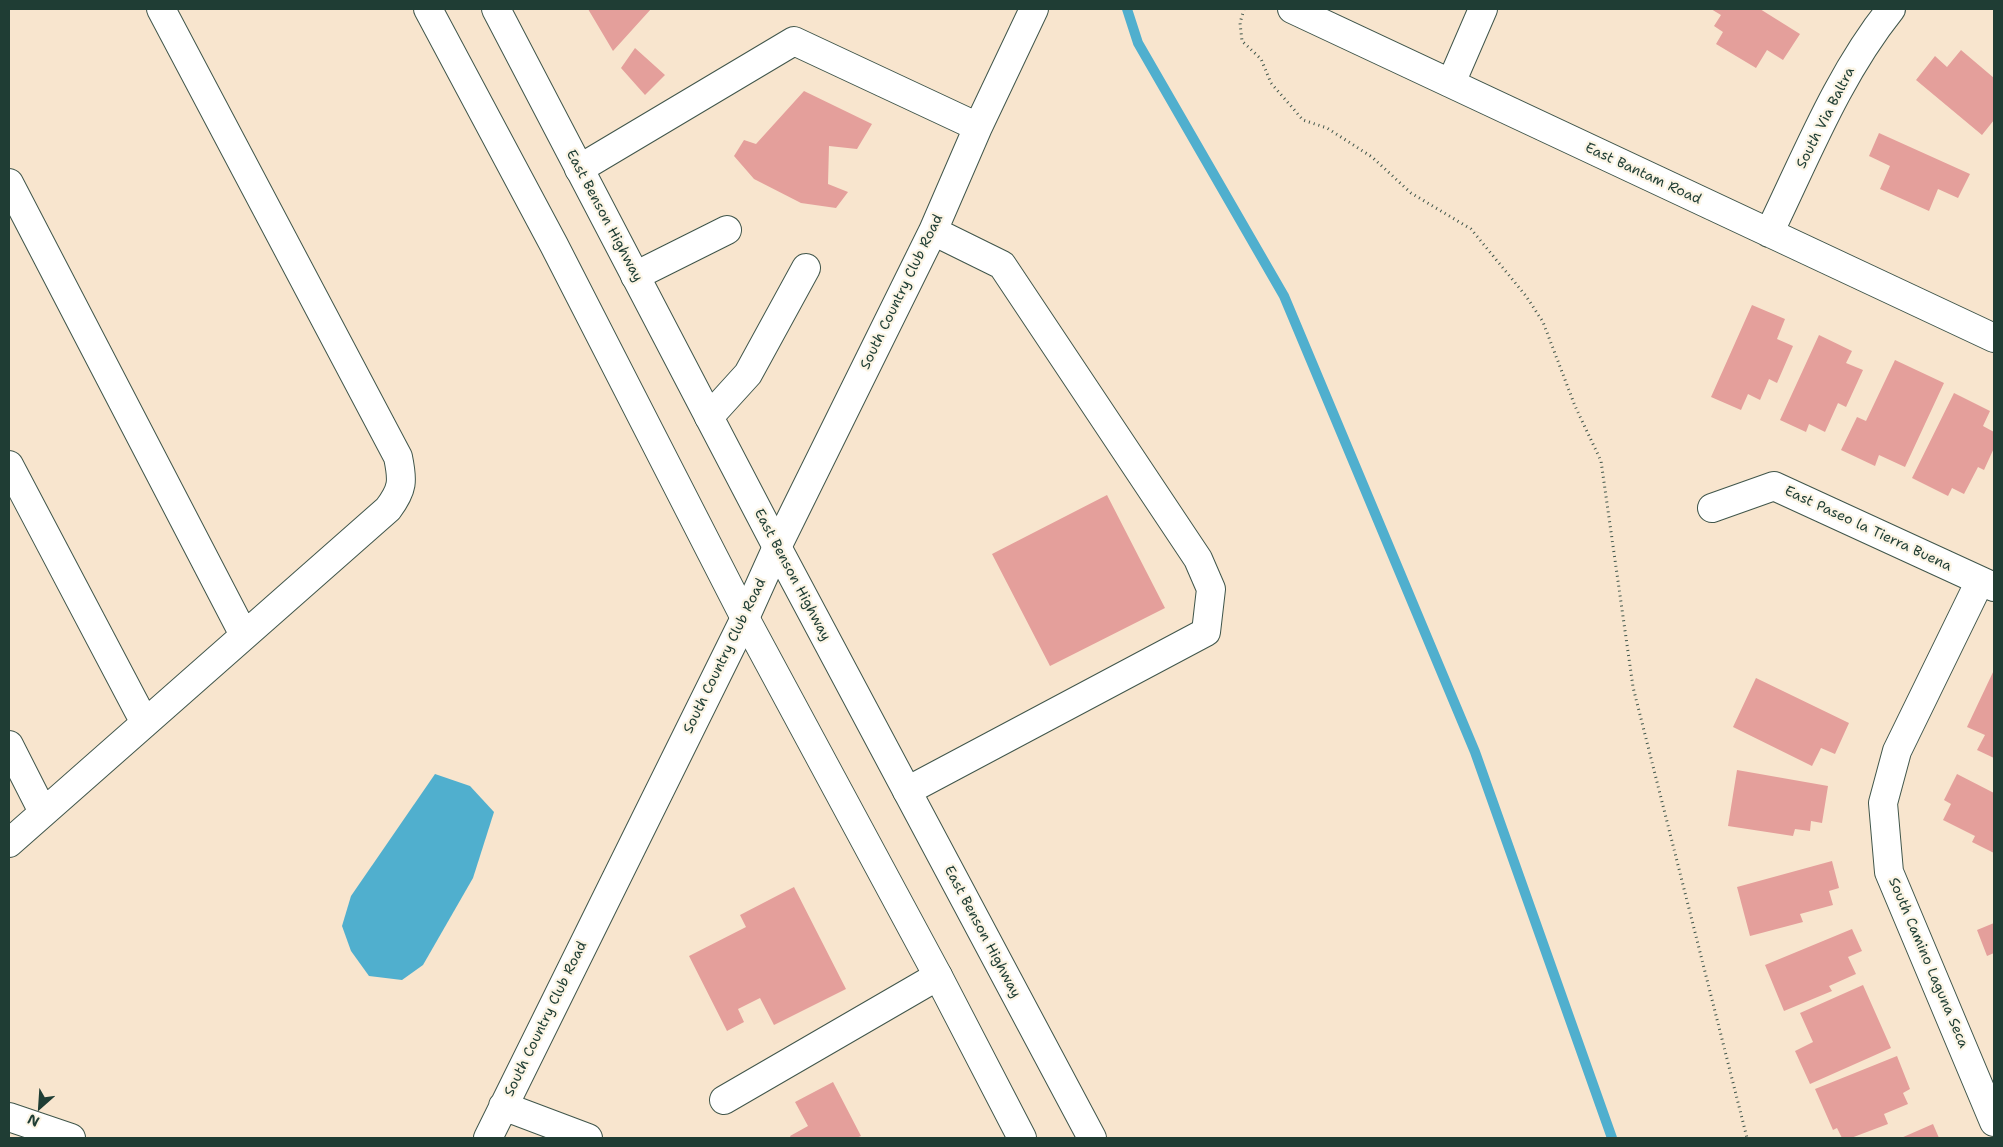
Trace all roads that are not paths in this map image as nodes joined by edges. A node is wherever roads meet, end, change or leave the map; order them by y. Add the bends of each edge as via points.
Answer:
1 (161, 9) edge
2 (428, 9) edge
3 (496, 9) edge
4 (1034, 9) edge
5 (1292, 9) edge
6 (1483, 9) edge
7 (1891, 9) edge
8 (1451, 83) junction
9 (978, 127) junction
10 (579, 169) junction
11 (9, 183) edge
12 (728, 230) dead end
13 (933, 231) junction
14 (1769, 233) junction
15 (806, 268) dead end
16 (635, 276) junction
17 (1994, 338) edge
18 (709, 417) junction
19 (9, 465) edge
20 (1712, 508) dead end
21 (776, 547) junction
22 (1987, 584) edge
23 (745, 618) junction
24 (244, 635) junction
25 (145, 723) junction
26 (9, 745) edge
27 (907, 791) junction
28 (43, 812) junction
29 (9, 844) edge
30 (938, 976) junction
31 (724, 1100) dead end
32 (503, 1106) junction
33 (9, 1116) edge
34 (1994, 1122) edge
35 (71, 1138) edge
36 (488, 1138) edge
37 (588, 1138) edge
38 (1022, 1138) edge
39 (1092, 1138) edge

1 - 24 street via 398,457 402,473 402,487 388,509
2 - 23 street via 559,254
3 - 10 street, East Benson Highway
4 - 9 street, South Country Club Road
5 - 8 street, East Bantam Road
6 - 8 street
7 - 14 street, South Via Baltra via 1843,78
8 - 14 street, East Bantam Road
9 - 10 street via 794,41
9 - 13 street, South Country Club Road
10 - 16 street, East Benson Highway
11 - 24 street
12 - 16 street
13 - 21 street, South Country Club Road
13 - 27 street via 1002,265 1198,559 1211,589 1206,632
14 - 17 street, East Bantam Road
15 - 18 street via 748,374
16 - 18 street, East Benson Highway
18 - 21 street, East Benson Highway
19 - 25 street
20 - 22 street, East Paseo la Tierra Buena via 1774,486
21 - 23 street, South Country Club Road
21 - 27 street, East Benson Highway
22 - 34 street, South Camino Laguna Seca via 1897,751 1883,803 1889,872
23 - 30 street
23 - 32 street, South Country Club Road
24 - 25 street
25 - 28 street
26 - 28 street
27 - 39 street, East Benson Highway
28 - 29 street
30 - 31 street
30 - 38 street
32 - 36 street, South Country Club Road
32 - 37 street
33 - 35 street

